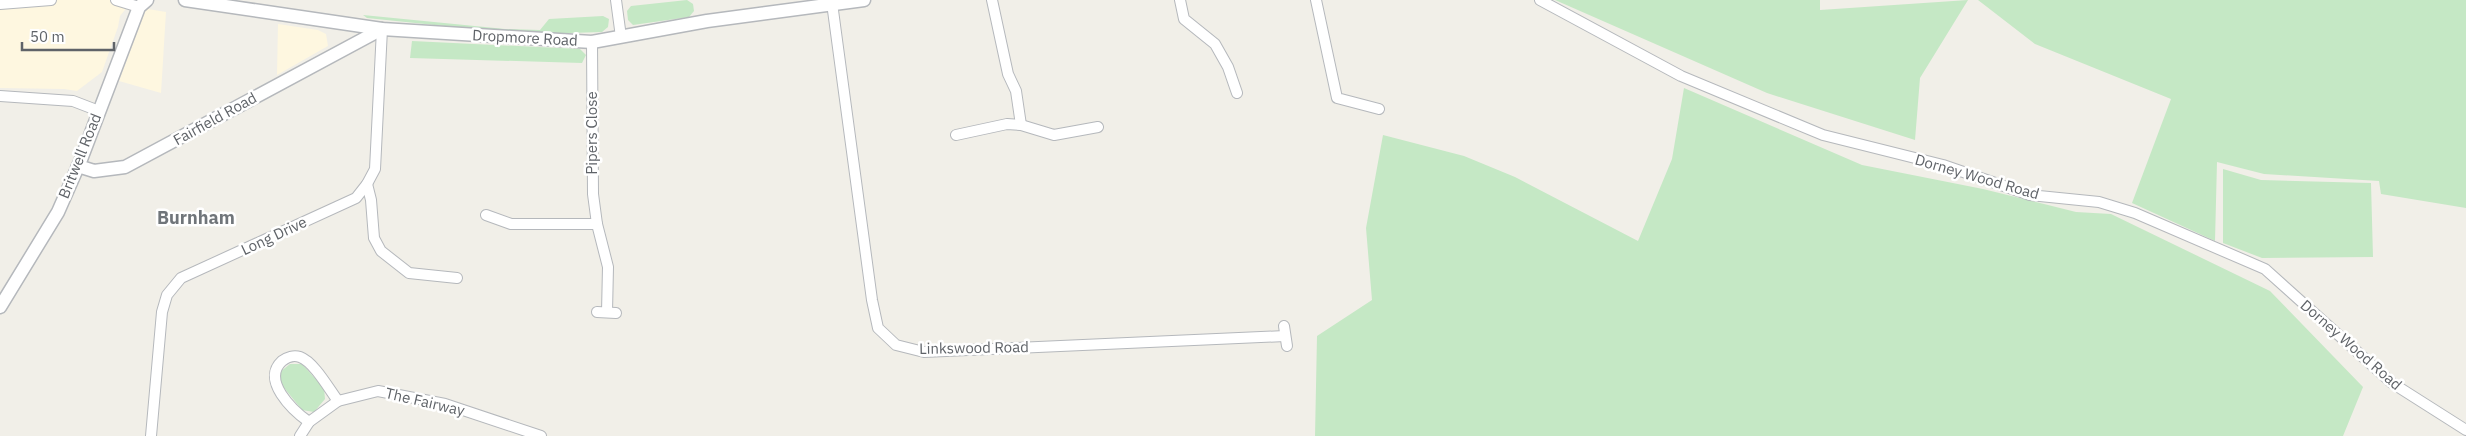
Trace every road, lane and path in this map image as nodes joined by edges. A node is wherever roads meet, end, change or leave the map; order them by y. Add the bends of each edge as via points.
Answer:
1 (50, 0) edge
2 (116, 0) edge
3 (186, 0) edge
4 (616, 0) edge
5 (864, 0) edge
6 (992, 0) edge
7 (1180, 0) edge
8 (1316, 0) edge
9 (1540, 0) edge
10 (143, 3) edge
11 (832, 3) junction
12 (0, 4) edge
13 (348, 25) junction
14 (382, 29) junction
15 (621, 37) junction
16 (592, 42) junction
17 (347, 46) junction
18 (1237, 93) dead end
19 (0, 96) edge
20 (1379, 109) dead end
21 (99, 111) junction
22 (1021, 125) junction
23 (1098, 127) dead end
24 (956, 135) dead end
25 (78, 166) junction
26 (367, 184) junction
27 (486, 215) dead end
28 (597, 224) junction
29 (457, 278) dead end
30 (0, 307) edge
31 (606, 313) dead end
32 (1285, 336) dead end
33 (338, 401) junction
34 (309, 422) junction
35 (2466, 430) edge
36 (510, 431) edge
37 (151, 436) edge
38 (300, 436) edge
39 (541, 436) edge

1 - 12 street
2 - 10 street
3 - 13 street, Dropmore Road
4 - 15 street
5 - 11 street, Dropmore Road
6 - 22 street via 1008,74 1016,91
7 - 18 street via 1184,19 1215,44
8 - 20 street via 1337,98
9 - 35 street, Dorney Wood Road via 1681,76 1823,135 1943,166 2030,196 2099,202 2135,213 2265,269 2392,383
10 - 21 street, Britwell Road
11 - 15 street, Dropmore Road
11 - 32 street, Linkswood Road via 872,300 878,328 896,345 924,352
13 - 14 street, Dropmore Road
13 - 17 street via 351,38
14 - 16 street, Dropmore Road
14 - 17 street, Fairfield Road
14 - 26 street, Long Drive via 375,169
15 - 16 street, Dropmore Road
16 - 28 street, Pipers Close via 593,194
17 - 25 street, Fairfield Road via 125,167 94,172
19 - 21 street via 73,101
21 - 25 street, Britwell Road
22 - 23 street via 1054,135
22 - 24 street via 1007,124
25 - 30 street, Britwell Road via 58,212
26 - 29 street via 374,238 381,251 409,273
26 - 37 street, Long Drive via 356,198 181,278 167,295 162,312
27 - 28 street via 511,224
28 - 31 street, Pipers Close via 608,267
33 - 34 street, The Fairway
33 - 34 street via 308,363 299,357 286,358 276,367 276,386 298,414
33 - 36 street, The Fairway via 378,391 445,404
34 - 38 street, The Fairway
36 - 39 street, The Fairway

